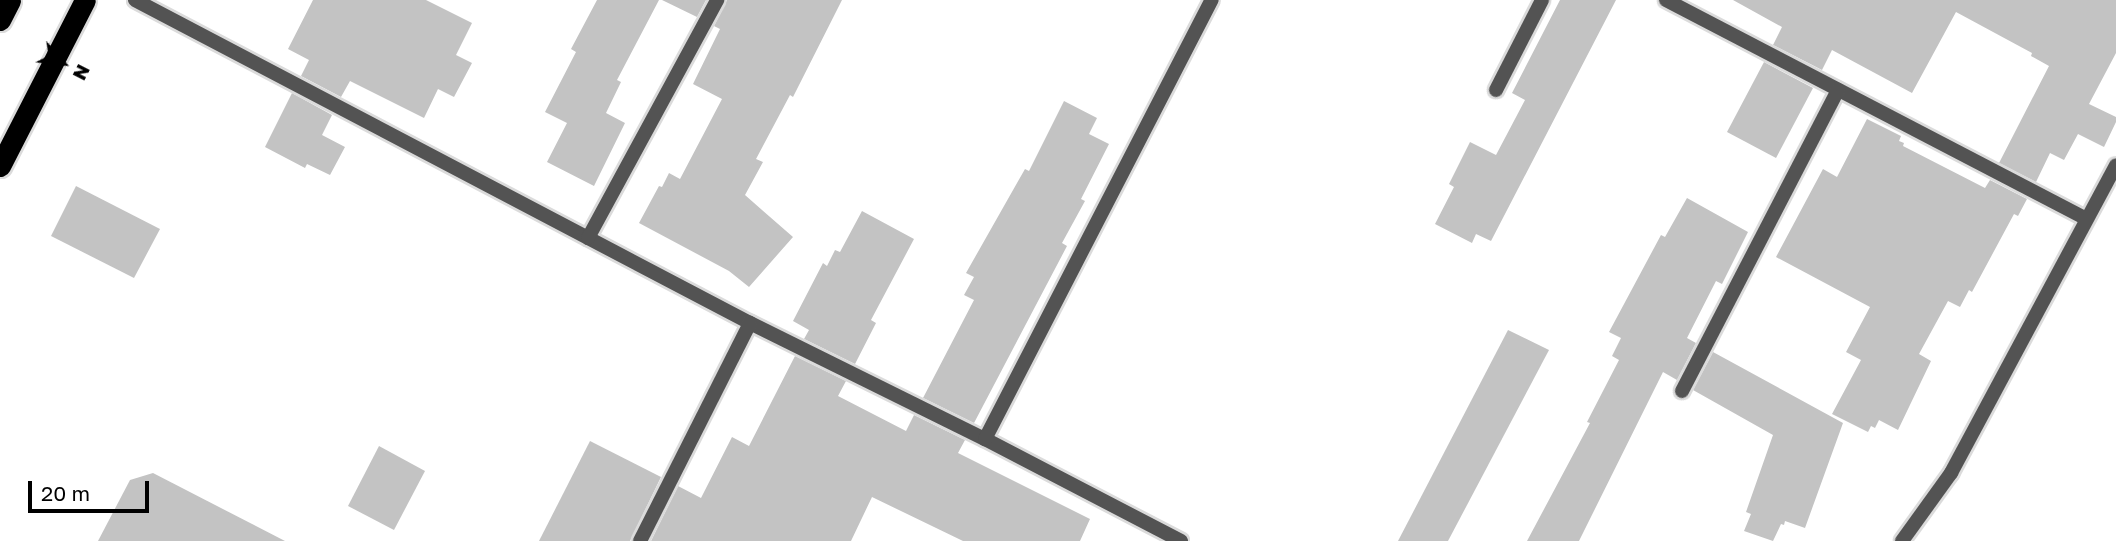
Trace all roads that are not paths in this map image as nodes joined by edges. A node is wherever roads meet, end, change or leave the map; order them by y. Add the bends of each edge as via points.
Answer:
1 (10, 0) edge
2 (85, 0) edge
3 (135, 0) edge
4 (717, 0) edge
5 (1212, 0) edge
6 (1542, 0) edge
7 (1666, 0) edge
8 (0, 20) edge
9 (1496, 90) dead end
10 (1838, 90) junction
11 (2116, 165) edge
12 (0, 166) edge
13 (2085, 219) junction
14 (588, 238) junction
15 (750, 323) junction
16 (1682, 391) dead end
17 (985, 439) junction
18 (640, 541) edge
19 (1181, 541) edge
20 (1902, 541) edge

1 - 8 highway
2 - 12 highway
3 - 14 street
4 - 14 street
5 - 17 street
6 - 9 street
7 - 10 street
10 - 13 street
10 - 16 street
11 - 13 street
13 - 20 street via 1951,473
14 - 15 street
15 - 17 street
15 - 18 street
17 - 19 street

